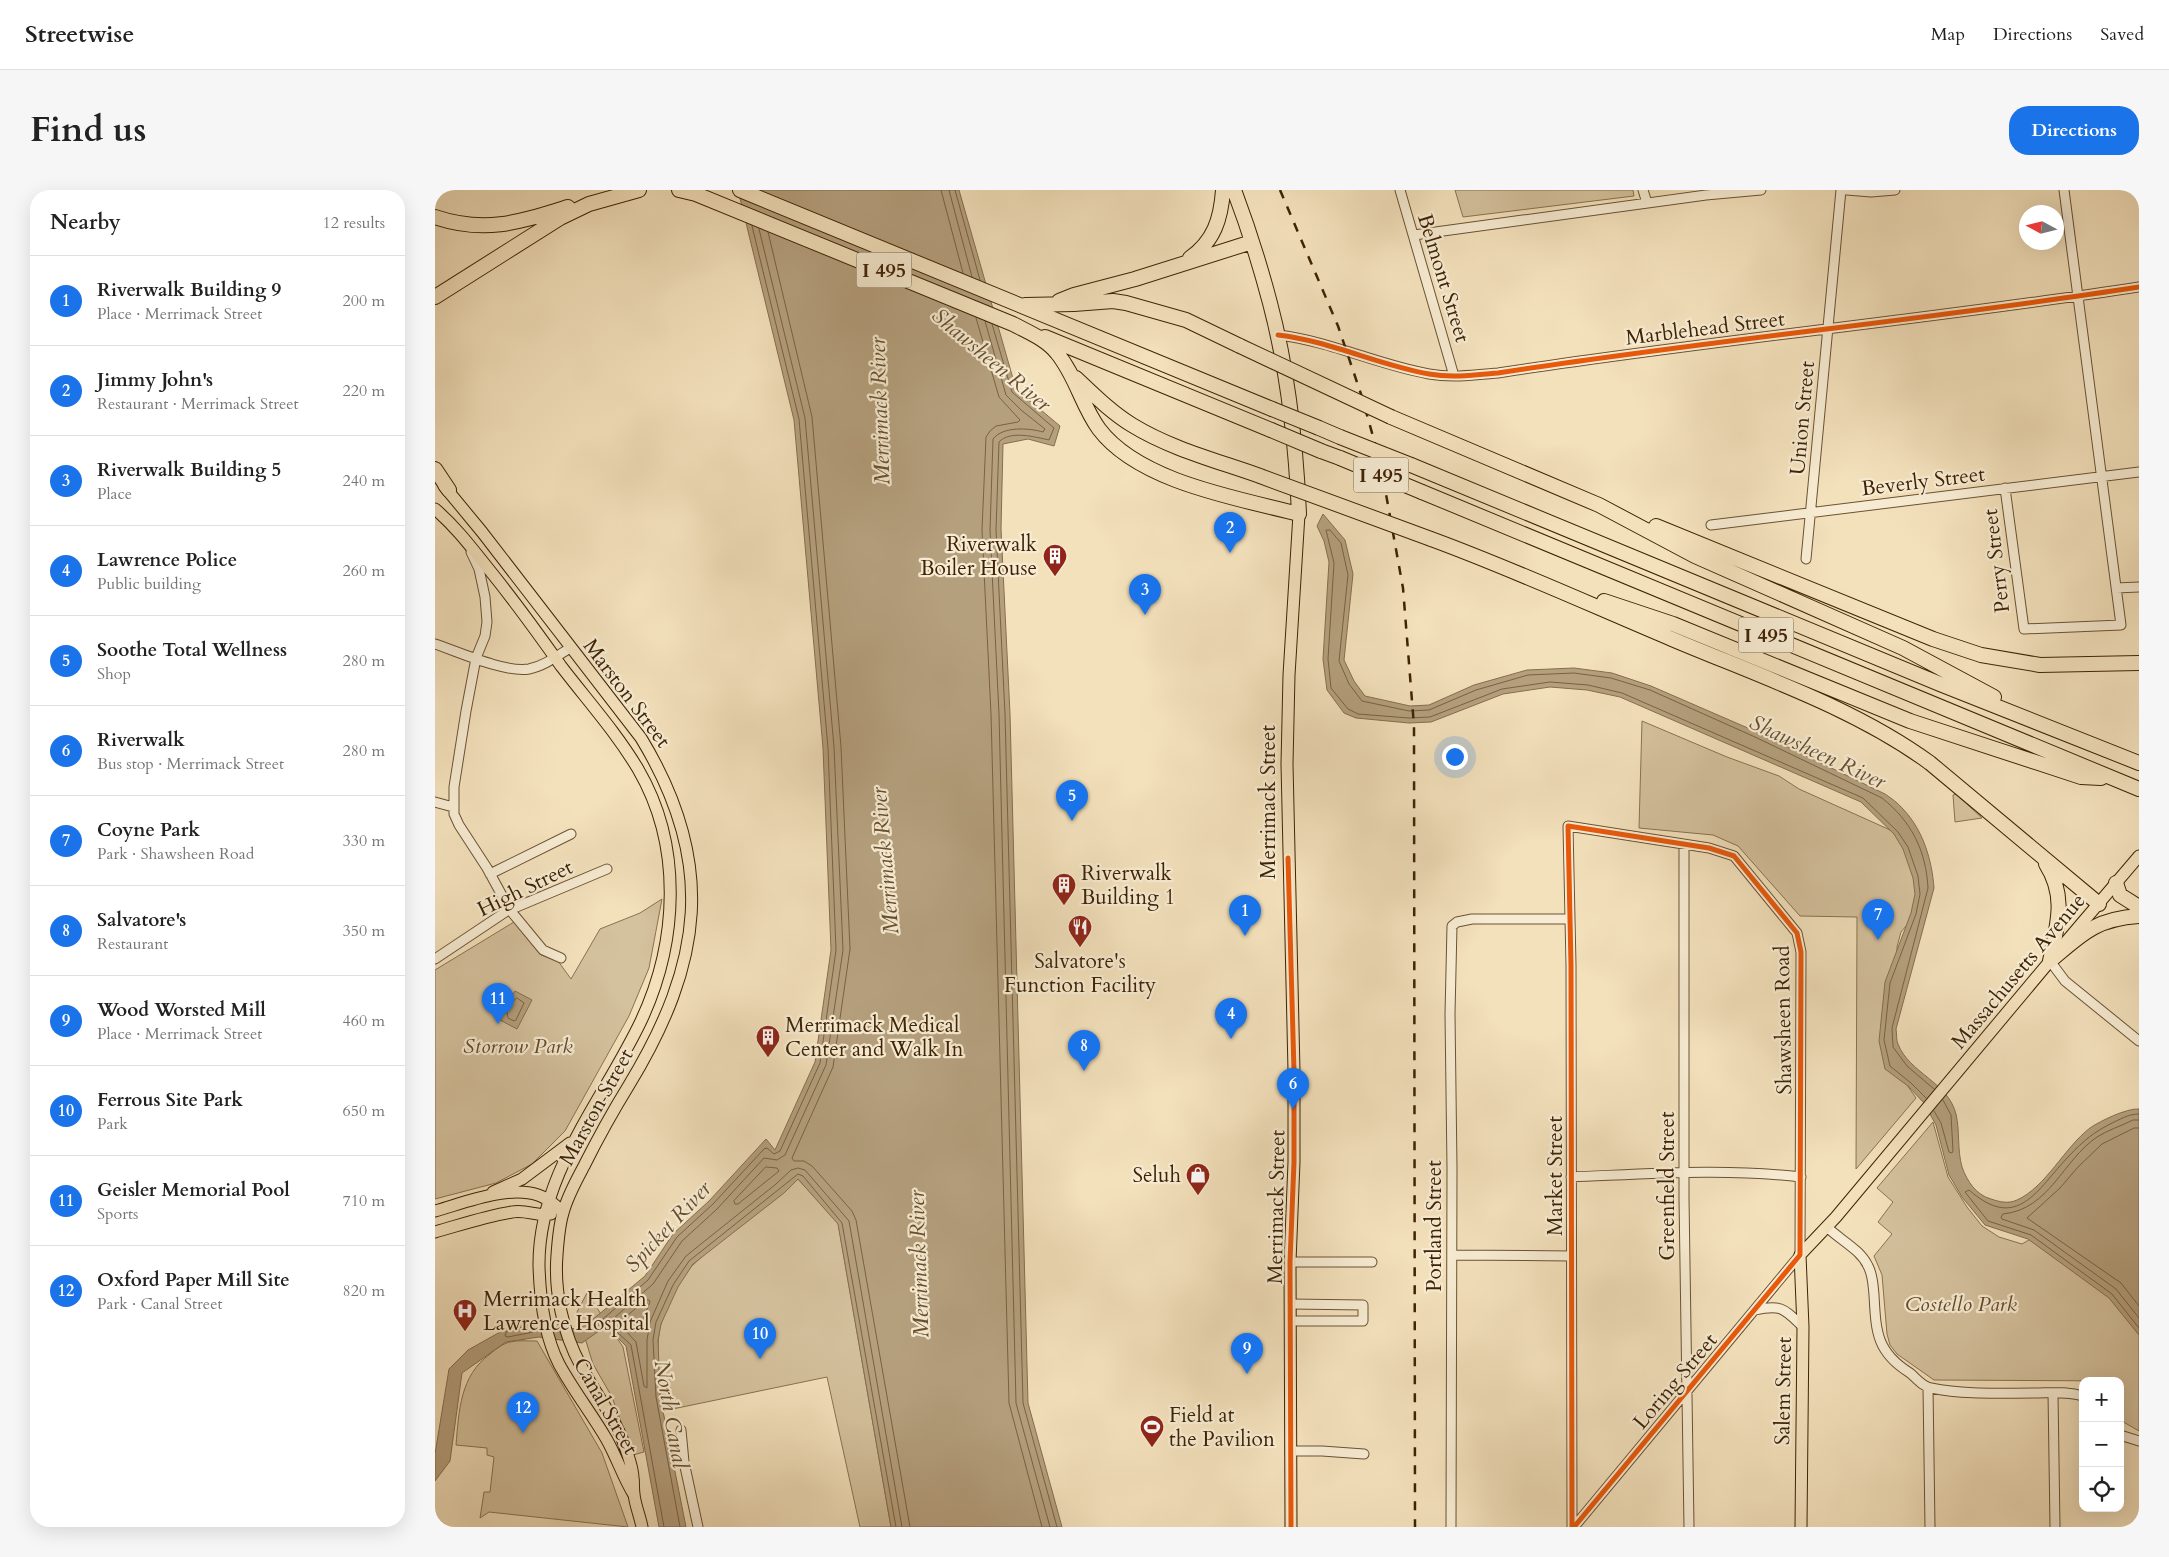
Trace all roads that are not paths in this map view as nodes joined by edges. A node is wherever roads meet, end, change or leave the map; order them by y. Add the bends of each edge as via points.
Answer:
1 (639, 190) edge
2 (679, 190) edge
3 (740, 190) edge
4 (745, 190) edge
5 (1223, 190) edge
6 (1234, 190) edge
7 (1400, 190) edge
8 (1643, 190) edge
9 (1745, 190) edge
10 (1761, 190) edge
11 (1841, 190) edge
12 (1847, 190) edge
13 (1895, 190) edge
14 (2064, 190) edge
15 (692, 192) edge
16 (1647, 203) junction
17 (589, 204) junction
18 (435, 217) edge
19 (1414, 235) junction
20 (1252, 242) junction
21 (1178, 266) junction
22 (2139, 287) edge
23 (438, 296) edge
24 (2078, 296) junction
25 (1052, 304) junction
26 (1828, 330) junction
27 (1278, 335) junction
28 (1070, 373) junction
29 (1455, 376) junction
30 (435, 469) edge
31 (2139, 472) edge
32 (2101, 476) junction
33 (435, 478) edge
34 (2005, 488) junction
35 (449, 490) junction
36 (1599, 505) junction
37 (435, 509) edge
38 (1810, 513) junction
39 (1299, 514) junction
40 (1711, 525) dead end
41 (466, 541) junction
42 (1806, 559) dead end
43 (1530, 577) junction
44 (2139, 587) edge
45 (2116, 588) junction
46 (435, 644) edge
47 (570, 648) junction
48 (556, 657) junction
49 (476, 658) junction
50 (2139, 663) edge
51 (2049, 727) junction
52 (2139, 763) edge
53 (2110, 778) junction
54 (2139, 789) edge
55 (435, 802) edge
56 (453, 807) junction
57 (1569, 826) joint
58 (571, 834) dead end
59 (1684, 845) junction
60 (2041, 854) junction
61 (2139, 856) edge
62 (607, 868) dead end
63 (491, 874) junction
64 (2116, 883) junction
65 (2099, 904) junction
66 (2139, 907) edge
67 (510, 910) junction
68 (2139, 916) edge
69 (1570, 919) junction
70 (561, 958) dead end
71 (435, 959) edge
72 (2050, 961) junction
73 (2139, 1041) edge
74 (1925, 1110) joint
75 (575, 1139) junction
76 (1684, 1174) junction
77 (1571, 1176) junction
78 (1801, 1177) junction
79 (479, 1198) junction
80 (549, 1200) junction
81 (435, 1211) edge
82 (563, 1212) junction
83 (544, 1216) junction
84 (1827, 1227) junction
85 (435, 1232) edge
86 (1452, 1255) junction
87 (1800, 1255) junction
88 (1571, 1256) junction
89 (1290, 1262) junction
90 (1372, 1262) dead end
91 (1291, 1304) junction
92 (1755, 1310) junction
93 (1291, 1321) junction
94 (1803, 1327) junction
95 (1928, 1388) junction
96 (1687, 1392) junction
97 (2053, 1393) junction
98 (2079, 1394) edge
99 (681, 1430) dead end
100 (2124, 1436) edge
101 (2139, 1441) edge
102 (1291, 1452) junction
103 (1364, 1454) dead end
104 (634, 1495) junction
105 (642, 1527) edge
106 (698, 1527) edge
107 (1291, 1527) edge
108 (1451, 1527) edge
109 (1573, 1527) edge
110 (1689, 1527) edge
111 (1801, 1527) edge
112 (1930, 1527) edge
113 (2055, 1527) edge

1 - 17 highway
2 - 15 highway
3 - 51 highway, I 495, bridge
4 - 25 highway via 1021,304
5 - 21 highway via 1220,217 1211,236
6 - 20 highway, Merrimack Street
7 - 19 street, Belmont Street
8 - 16 street
9 - 10 street
9 - 16 street
11 - 26 street, Union Street
12 - 13 street
14 - 24 street
15 - 28 highway via 1013,324 1057,352
15 - 53 highway, I 495, bridge
16 - 19 street
17 - 18 highway via 576,204 501,225 473,225
17 - 23 highway via 560,218
19 - 29 street, Belmont Street
20 - 21 highway
20 - 27 highway, Merrimack Street
21 - 25 highway
22 - 24 street, Marblehead Street
24 - 26 street, Marblehead Street
24 - 32 street
25 - 36 highway, bridge via 1113,301 1186,320 1391,417
26 - 29 street, Marblehead Street via 1648,351 1498,374
26 - 38 street, Union Street
27 - 29 street, Marblehead Street via 1407,370
27 - 39 highway, Merrimack Street via 1295,452
28 - 39 highway via 1100,430 1116,448 1131,458 1169,477
28 - 43 highway, bridge via 1114,412 1159,439
30 - 35 highway
31 - 32 street, Beverly Street
32 - 34 street, Beverly Street
32 - 45 street
33 - 35 main road, Marston Street
34 - 38 street, Beverly Street
34 - 45 street, Perry Street via 2023,629 2121,625
35 - 47 main road, Marston Street
36 - 50 highway via 1981,656 2040,665
36 - 51 highway via 1695,556 1903,648
37 - 41 main road, Marston Street
38 - 40 street, Beverly Street
38 - 42 street, Union Street
39 - 89 main road, Merrimack Street via 1287,764 1295,1071
41 - 48 main road, Marston Street
41 - 49 street via 479,569 485,597 485,636
43 - 53 highway via 1673,624 1851,698 1963,739 2081,777
43 - 60 highway via 1812,698 1883,732 1930,763
44 - 45 street
46 - 49 street
47 - 48 street
47 - 82 main road, Marston Street via 627,719 657,764 682,826 692,885 690,932 679,983 647,1056 604,1127
48 - 49 street via 522,670
48 - 75 main road, Marston Street via 622,743 648,790 663,827 671,894 664,956 653,994 618,1067
49 - 56 street via 455,774
51 - 52 highway, I 495
53 - 54 highway, I 495
55 - 56 street
56 - 63 street via 459,825
57 - 59 street, Shawsheen Road
57 - 69 street, Market Street
58 - 63 street
59 - 76 street, Greenfield Street
59 - 78 street, Shawsheen Road via 1724,851 1734,856 1797,933 1801,952
60 - 65 highway
60 - 72 highway via 2054,877 2059,904
61 - 64 main road, Massachusetts Avenue
62 - 67 street, High Street
63 - 67 street
64 - 65 main road, Massachusetts Avenue
64 - 66 highway via 2120,895
65 - 72 main road, Massachusetts Avenue
67 - 70 street via 543,950
67 - 71 street, High Street
68 - 72 highway via 2113,919 2088,929
69 - 77 street, Market Street
69 - 86 street, Portland Street via 1473,919 1453,925
72 - 73 street via 2065,981
72 - 74 main road, Massachusetts Avenue
74 - 84 main road, Loring Street
75 - 79 main road via 522,1179
75 - 80 main road, Marston Street
76 - 77 street
76 - 78 street
76 - 96 street, Greenfield Street
77 - 88 street, Market Street
78 - 87 street, Shawsheen Road
79 - 80 main road via 513,1193 536,1194
79 - 81 main road
80 - 82 main road
80 - 83 main road, Marston Street
82 - 83 main road
82 - 104 main road, Canal Street via 557,1257 559,1298 573,1351 626,1450
83 - 85 main road via 513,1212
83 - 104 main road, Canal Street via 539,1263 541,1300 552,1349 606,1439
84 - 87 main road, Loring Street
84 - 95 street via 1862,1255 1867,1264 1873,1287 1875,1325 1882,1348 1901,1368
86 - 88 street
86 - 108 street, Portland Street
87 - 92 street, Loring Street
87 - 94 main road, Salem Street
88 - 109 street, Market Street
89 - 90 street
89 - 91 main road, Merrimack Street
91 - 93 main road, Merrimack Street
91 - 93 street via 1363,1305 1363,1321
92 - 94 street via 1776,1307
92 - 96 street, Loring Street
93 - 102 main road, Merrimack Street
94 - 111 main road, Salem Street
95 - 97 street via 1977,1393
95 - 112 street
96 - 109 street, Loring Street
96 - 110 street, Greenfield Street
97 - 98 street
97 - 113 street
99 - 106 street via 684,1462
100 - 101 street
102 - 103 street
102 - 107 main road, Merrimack Street
104 - 105 main road, Canal Street

